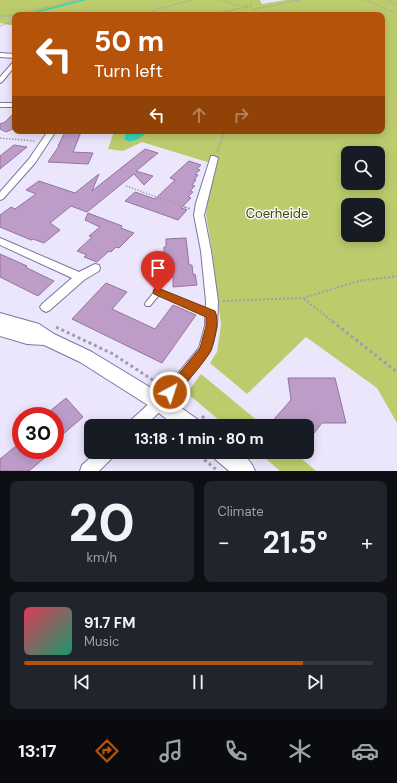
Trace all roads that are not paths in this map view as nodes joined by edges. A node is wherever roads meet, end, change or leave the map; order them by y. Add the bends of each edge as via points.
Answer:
1 (0, 55) edge
2 (12, 56) edge
3 (12, 66) edge
4 (0, 81) edge
5 (0, 105) edge
6 (12, 105) edge
7 (50, 134) edge
8 (214, 158) road end
9 (0, 197) edge
10 (0, 241) edge
11 (95, 268) dead end
12 (80, 277) junction
13 (148, 304) dead end
14 (46, 307) dead end
15 (211, 308) junction
16 (0, 319) edge
17 (0, 330) edge
18 (48, 338) junction
19 (160, 403) junction
20 (143, 419) edge
21 (181, 419) edge
22 (101, 459) edge
23 (230, 459) edge
24 (88, 471) edge
25 (245, 471) edge

1 - 2 street
3 - 4 street
5 - 6 street
7 - 9 street via 32,160
8 - 15 street via 200,212
10 - 12 street
11 - 12 street
12 - 14 street
13 - 15 lane via 158,292
15 - 19 street via 211,326 205,350
16 - 18 street via 33,329
17 - 18 street via 27,337
18 - 19 street via 106,368
19 - 20 street
19 - 21 street
22 - 24 street
23 - 25 street

